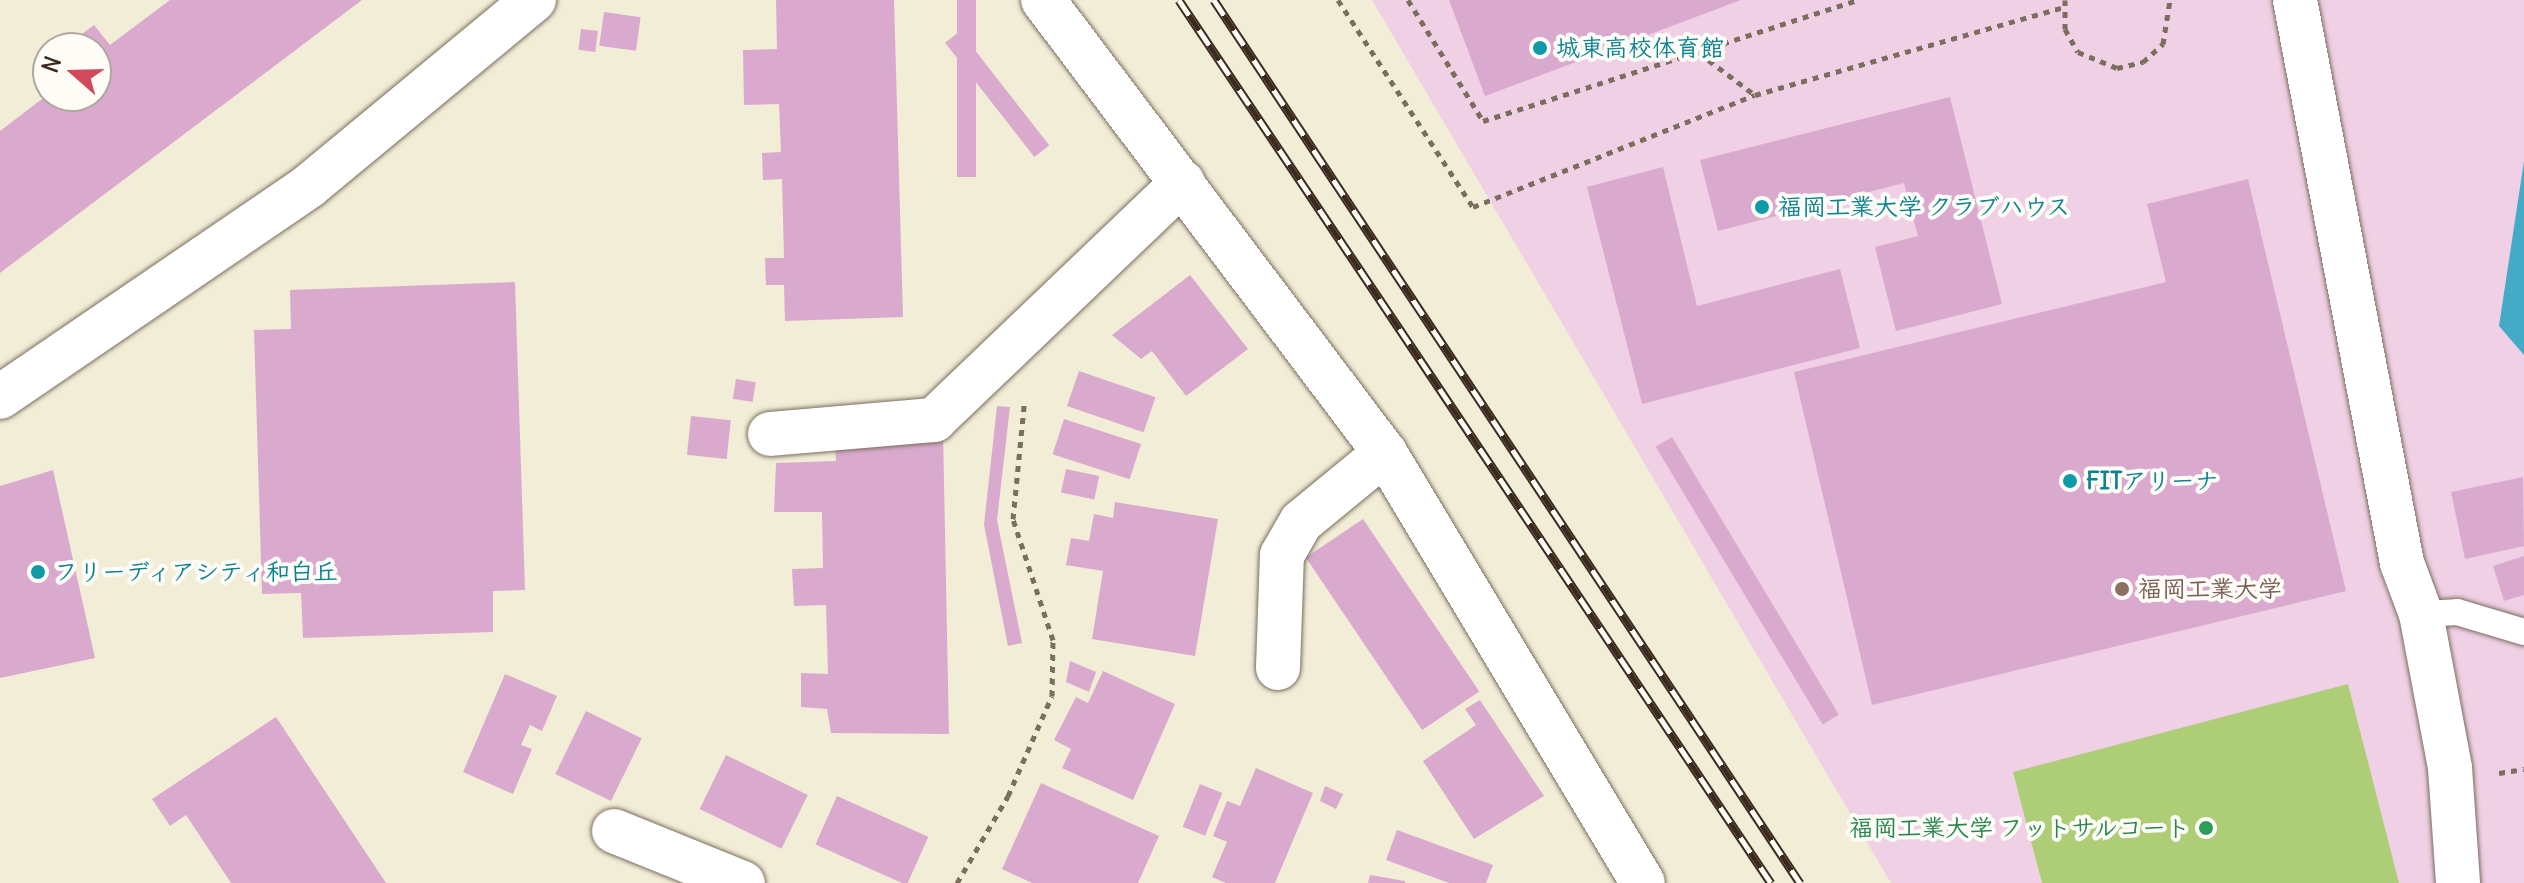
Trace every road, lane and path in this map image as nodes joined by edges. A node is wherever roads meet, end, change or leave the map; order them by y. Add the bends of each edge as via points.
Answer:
1 (1043, 0) edge
2 (1338, 0) edge
3 (1408, 0) edge
4 (1858, 0) edge
5 (2181, 0) edge
6 (2295, 0) edge
7 (529, 2) edge
8 (2170, 2) edge
9 (2064, 4) edge
10 (1698, 52) junction
11 (1755, 95) junction
12 (1183, 182) junction
13 (0, 397) edge
14 (1024, 400) dead end
15 (770, 434) dead end
16 (1385, 453) junction
17 (2421, 614) junction
18 (2524, 632) edge
19 (1278, 668) dead end
20 (614, 831) dead end
21 (1628, 877) edge
22 (743, 883) edge
23 (957, 883) edge
24 (2458, 883) edge

1 - 12 street
2 - 11 path via 1473,207
3 - 10 path via 1483,121
4 - 10 path
5 - 8 path
6 - 17 street via 2402,563
7 - 13 street via 309,186
8 - 9 path via 2170,30 2156,53 2117,68 2078,52
9 - 11 path
10 - 11 path
12 - 15 street via 934,420
12 - 16 street
14 - 23 path via 1013,519 1053,640 1052,696 1008,796
16 - 19 street via 1301,522 1282,555
16 - 21 street
17 - 18 lane via 2457,612
17 - 24 street via 2450,768
20 - 22 street

